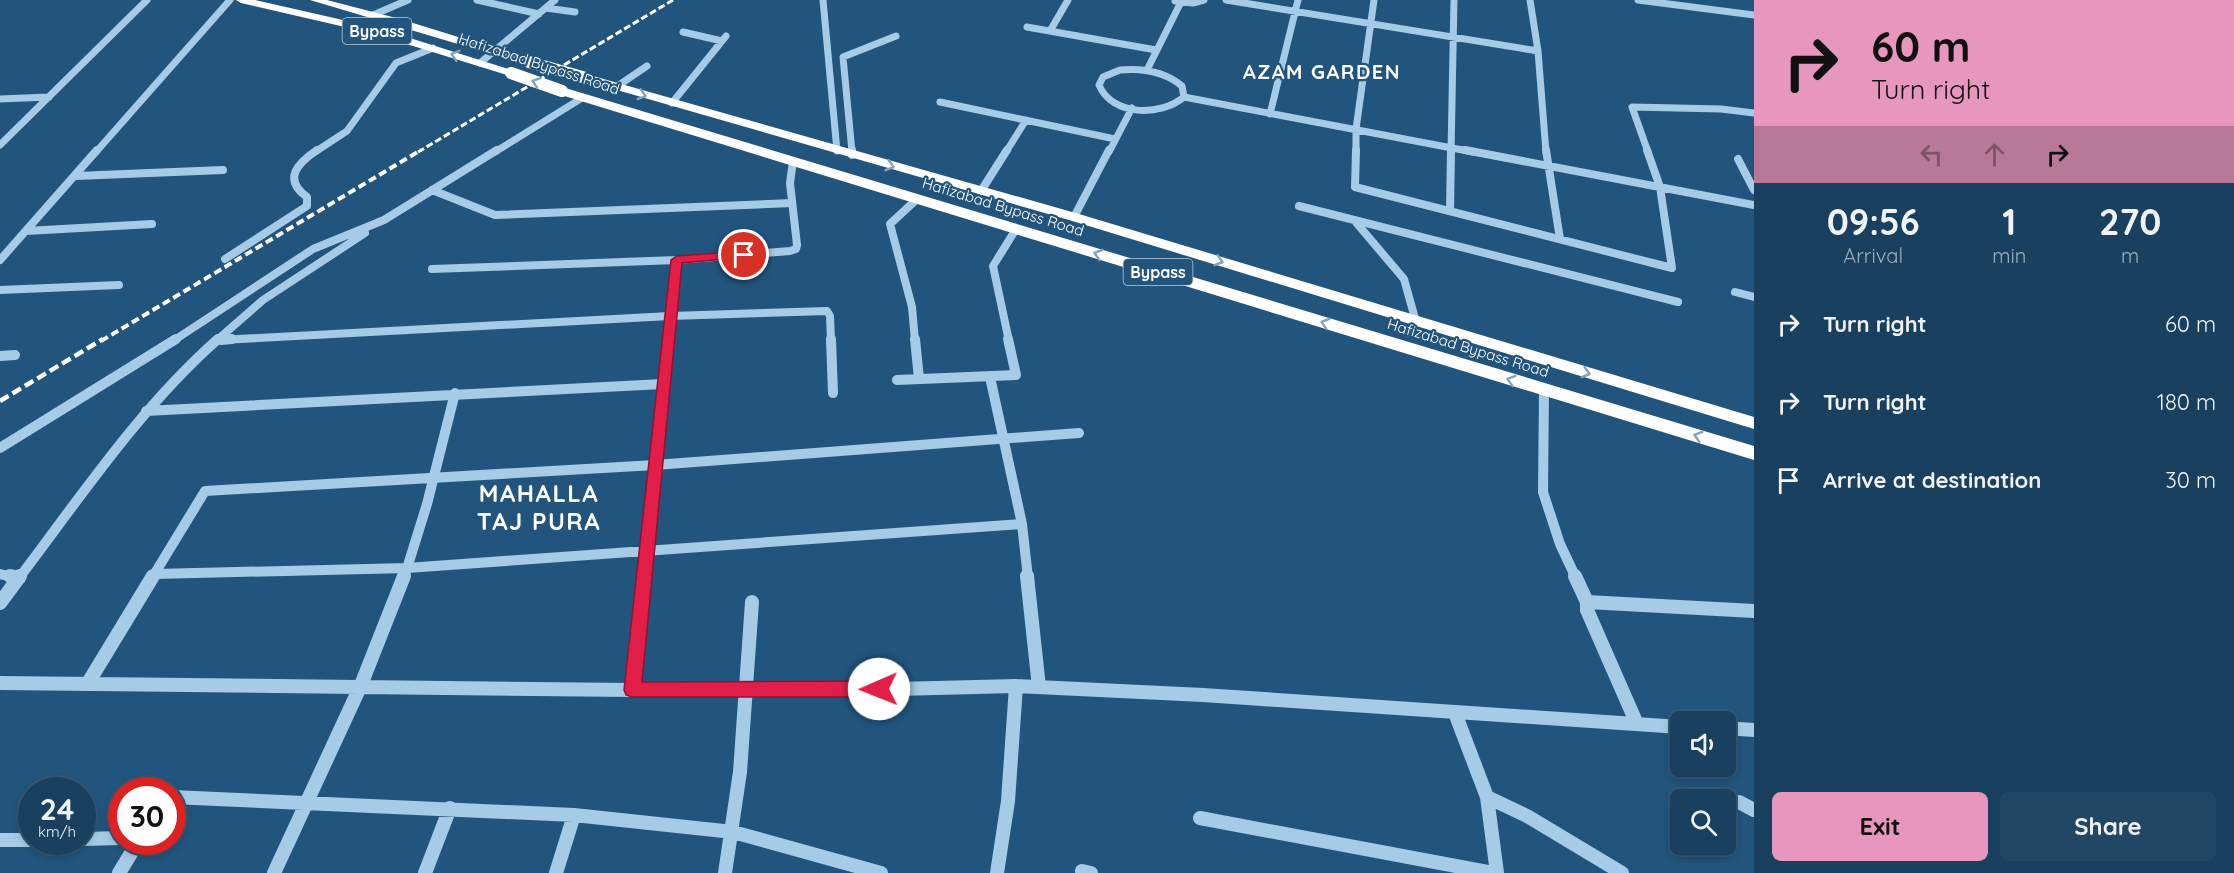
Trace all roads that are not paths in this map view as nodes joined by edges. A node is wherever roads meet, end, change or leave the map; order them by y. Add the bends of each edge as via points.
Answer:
1 (147, 0) edge
2 (230, 0) edge
3 (241, 0) edge
4 (315, 0) edge
5 (408, 0) edge
6 (477, 0) edge
7 (555, 0) edge
8 (823, 0) edge
9 (1068, 0) edge
10 (1204, 0) edge
11 (1226, 0) edge
12 (1298, 0) edge
13 (1374, 0) edge
14 (1454, 0) edge
15 (1530, 0) edge
16 (1638, 0) edge
17 (1686, 0) edge
18 (1177, 1) edge
19 (332, 2) edge
20 (546, 8) junction
21 (1699, 8) junction
22 (1294, 11) junction
23 (574, 12) dead end
24 (539, 14) junction
25 (373, 15) junction
26 (1754, 15) edge
27 (1369, 23) junction
28 (1027, 27) dead end
29 (1050, 31) junction
30 (683, 32) dead end
31 (896, 36) dead end
32 (1453, 37) junction
33 (433, 48) junction
34 (1156, 50) junction
35 (494, 51) junction
36 (1538, 51) junction
37 (480, 63) junction
38 (647, 66) dead end
39 (1147, 70) junction
40 (616, 87) junction
41 (49, 97) junction
42 (1184, 97) junction
43 (582, 98) junction
44 (0, 99) edge
45 (940, 102) dead end
46 (672, 103) junction
47 (1132, 108) junction
48 (1754, 113) edge
49 (1270, 114) junction
50 (1026, 120) junction
51 (1356, 129) junction
52 (4, 137) edge
53 (1115, 139) junction
54 (0, 145) edge
55 (1453, 148) junction
56 (837, 151) junction
57 (852, 155) junction
58 (1738, 159) dead end
59 (793, 161) junction
60 (1548, 166) junction
61 (223, 170) dead end
62 (75, 176) junction
63 (1660, 187) junction
64 (432, 190) junction
65 (1754, 190) edge
66 (981, 191) junction
67 (917, 199) junction
68 (792, 203) junction
69 (1754, 205) edge
70 (1299, 206) dead end
71 (1450, 211) junction
72 (1074, 217) junction
73 (384, 220) junction
74 (1354, 220) junction
75 (152, 224) dead end
76 (1016, 229) junction
77 (26, 231) junction
78 (1560, 239) junction
79 (225, 259) dead end
80 (0, 260) edge
81 (677, 260) junction
82 (432, 269) dead end
83 (119, 285) dead end
84 (0, 290) edge
85 (1735, 292) dead end
86 (1754, 297) edge
87 (1678, 303) dead end
88 (670, 316) junction
89 (1416, 322) junction
90 (221, 340) junction
91 (15, 355) dead end
92 (0, 356) edge
93 (990, 377) junction
94 (919, 379) junction
95 (897, 380) dead end
96 (663, 384) junction
97 (1544, 390) junction
98 (455, 393) junction
99 (833, 393) dead end
100 (146, 411) junction
101 (1754, 423) edge
102 (1078, 433) dead end
103 (1004, 439) junction
104 (0, 448) edge
105 (1754, 453) edge
106 (655, 465) junction
107 (435, 478) junction
108 (1022, 524) junction
109 (646, 550) junction
110 (407, 568) junction
111 (0, 574) edge
112 (155, 574) junction
113 (19, 578) junction
114 (752, 602) dead end
115 (1587, 602) junction
116 (0, 603) edge
117 (1754, 611) edge
118 (0, 683) edge
119 (88, 683) junction
120 (360, 686) junction
121 (1016, 686) junction
122 (1039, 687) junction
123 (747, 689) junction
124 (632, 690) junction
125 (1455, 713) junction
126 (1637, 724) junction
127 (1670, 726) edge
128 (1736, 729) edge
129 (1754, 730) edge
130 (186, 796) edge
131 (1488, 797) junction
132 (308, 801) junction
133 (1739, 802) dead end
134 (450, 808) junction
135 (1754, 810) edge
136 (574, 815) junction
137 (1200, 818) dead end
138 (733, 832) junction
139 (0, 840) edge
140 (18, 840) edge
141 (130, 855) edge
142 (119, 873) edge
143 (274, 873) edge
144 (425, 873) edge
145 (556, 873) edge
146 (724, 873) edge
147 (881, 873) edge
148 (997, 873) edge
149 (1495, 873) edge
150 (1622, 873) edge

1 - 41 street
2 - 62 street
3 - 33 highway, Hafizabad Bypass Road / Bypass via 321,16
4 - 19 highway, Hafizabad Bypass Road / Bypass
5 - 25 street
6 - 24 street
7 - 20 street
8 - 56 street
9 - 29 street
10 - 18 street
11 - 22 street
12 - 22 street
13 - 27 street
14 - 32 street
15 - 36 street
16 - 21 street
17 - 21 street
18 - 34 street
19 - 25 highway, Hafizabad Bypass Road / Bypass
20 - 23 street
20 - 24 street
21 - 26 street
22 - 27 street
22 - 49 street
24 - 35 street
25 - 35 highway, Hafizabad Bypass Road / Bypass
27 - 32 street
27 - 51 street
28 - 29 street
29 - 34 street
30 - 46 street via 724,38
31 - 57 street via 843,57
32 - 36 street
32 - 55 street
37 -> 33 highway, Hafizabad Bypass Road / Bypass
33 - 79 street via 396,63 338,140 300,161 295,187 307,197 307,206
34 - 39 street
35 - 37 street
35 - 40 highway, Hafizabad Bypass Road / Bypass, bridge
36 - 60 street
43 -> 37 highway, Hafizabad Bypass Road / Bypass, bridge
38 - 40 street
39 - 42 street via 1178,82
39 - 47 street via 1120,70 1100,81 1099,88 1105,96
40 -> 46 highway, Hafizabad Bypass Road / Bypass
41 - 44 street
41 - 52 street
42 - 47 street via 1165,109
42 - 49 street
43 - 59 highway, Hafizabad Bypass Road / Bypass
43 - 64 street
45 - 50 street
46 - 56 highway, Hafizabad Bypass Road / Bypass
47 - 53 street
48 - 63 street via 1632,107
49 - 51 street
50 - 53 street
50 - 66 street
51 - 55 street
51 - 71 street via 1356,187
52 - 54 street
53 - 72 street
55 - 60 street
55 - 71 street
56 - 57 highway, Hafizabad Bypass Road / Bypass
57 -> 66 highway, Hafizabad Bypass Road / Bypass
58 - 65 street
59 - 67 highway, Hafizabad Bypass Road / Bypass
59 - 68 street
60 - 63 street
60 - 78 street
61 - 62 street
62 - 77 street
63 - 69 street
63 - 78 street via 1672,268
64 - 68 street via 495,215
64 - 73 street
66 - 72 highway, Hafizabad Bypass Road / Bypass
67 - 76 highway, Hafizabad Bypass Road / Bypass
67 - 94 street via 890,224 912,307
68 - 81 street via 796,249
70 - 74 street
71 - 78 street
72 -> 89 highway, Hafizabad Bypass Road / Bypass
73 - 90 street via 263,300
73 - 104 street via 313,249 204,322
74 - 87 street
74 - 89 street via 1404,279
75 - 77 street
76 - 93 street via 993,266 1016,375
97 -> 76 highway, Hafizabad Bypass Road / Bypass
77 - 80 street
81 - 82 street
81 - 88 street
83 - 84 street
85 - 86 street
88 - 90 street
88 - 96 street
88 - 99 street via 827,311
89 -> 101 highway, Hafizabad Bypass Road / Bypass
90 - 100 street via 191,363
91 - 92 street
93 - 94 street
93 - 103 street
94 - 95 street
96 - 98 street
96 - 106 street
105 -> 97 highway, Hafizabad Bypass Road / Bypass
97 - 115 street via 1543,492 1560,544
98 - 100 street
98 - 107 street
100 - 113 street
102 - 103 street
103 - 106 street
103 - 108 street
106 - 107 street
106 - 109 street
107 - 110 street
107 - 112 street via 205,491
108 - 109 street
108 - 122 street
109 - 110 street
109 - 124 street
110 - 112 street
110 - 120 street
111 - 113 street
112 - 119 street
113 - 116 street
114 - 123 street
115 - 117 street
115 - 126 street via 1587,610
118 - 119 street
119 - 120 street
120 - 124 street
120 - 132 street
121 - 122 street
121 - 123 street
121 - 148 street via 1008,801
122 - 125 street
123 - 124 street
123 - 138 street
125 - 126 street
125 - 131 street
126 - 127 street
128 - 129 street
130 - 132 street
131 - 149 street
131 - 150 street
132 - 134 street
132 - 143 street
133 - 135 street
134 - 136 street
134 - 144 street
136 - 138 street
136 - 145 street
137 - 149 street
138 - 146 street
138 - 147 street
139 - 140 street
141 - 142 street

